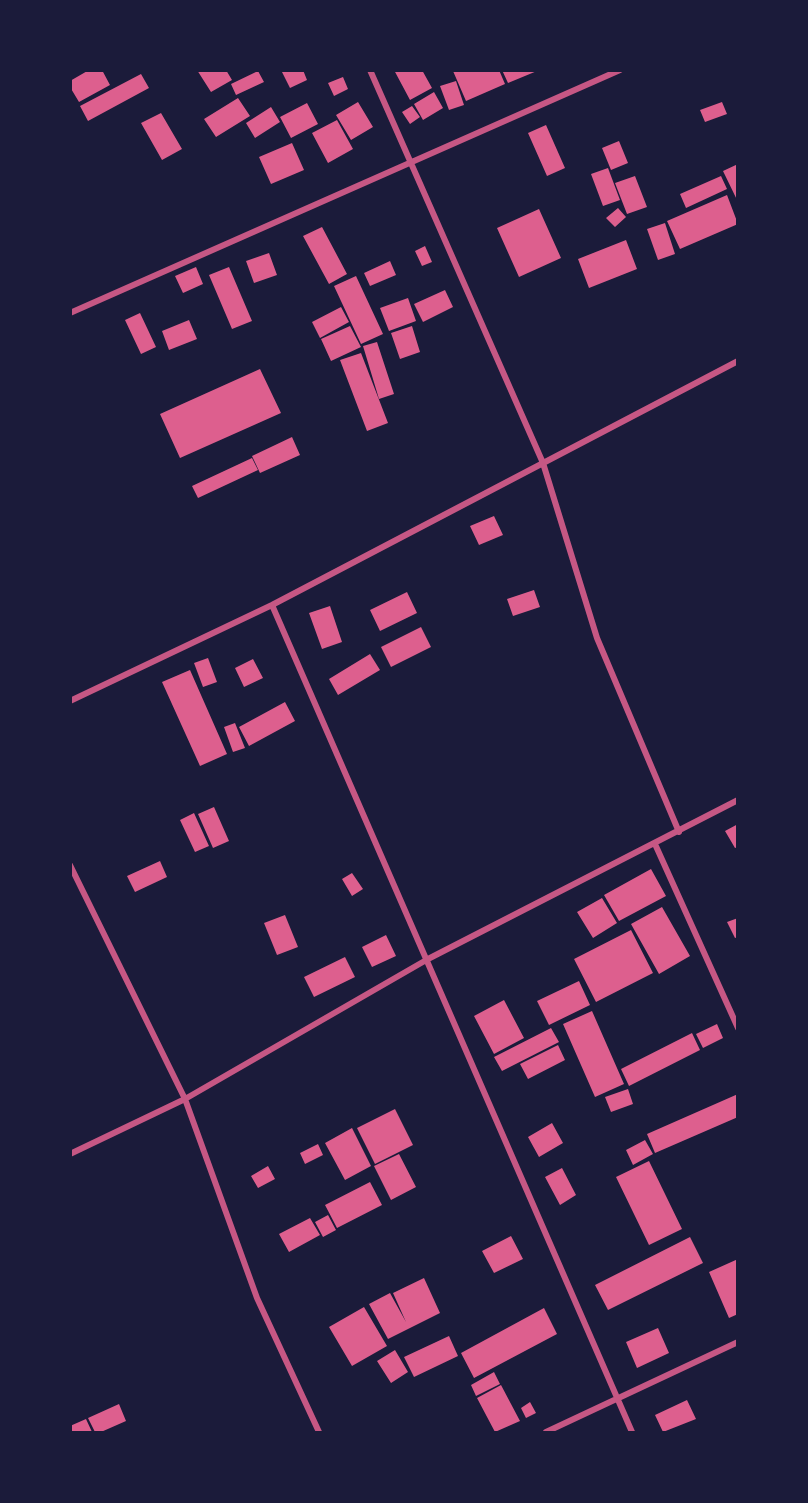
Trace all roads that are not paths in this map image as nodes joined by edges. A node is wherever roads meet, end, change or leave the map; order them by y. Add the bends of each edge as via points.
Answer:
1 (370, 70) edge
2 (620, 70) edge
3 (413, 164) junction
4 (70, 313) edge
5 (738, 361) edge
6 (543, 463) junction
7 (272, 605) junction
8 (70, 701) edge
9 (738, 800) edge
10 (679, 832) junction
11 (655, 844) junction
12 (70, 865) edge
13 (428, 959) junction
14 (738, 1028) edge
15 (184, 1099) junction
16 (70, 1154) edge
17 (738, 1342) edge
18 (616, 1399) junction
19 (319, 1432) edge
20 (546, 1432) edge
21 (632, 1432) edge

1 - 3 street
2 - 3 street
3 - 4 street
3 - 6 street
5 - 6 street
6 - 7 street
6 - 10 street via 597,638
7 - 8 street
7 - 13 street
9 - 10 street
10 - 11 street
11 - 13 street
11 - 14 street
12 - 15 street
13 - 15 street
13 - 18 street
15 - 16 street
15 - 19 street via 257,1298
17 - 18 street
18 - 20 street
18 - 21 street

